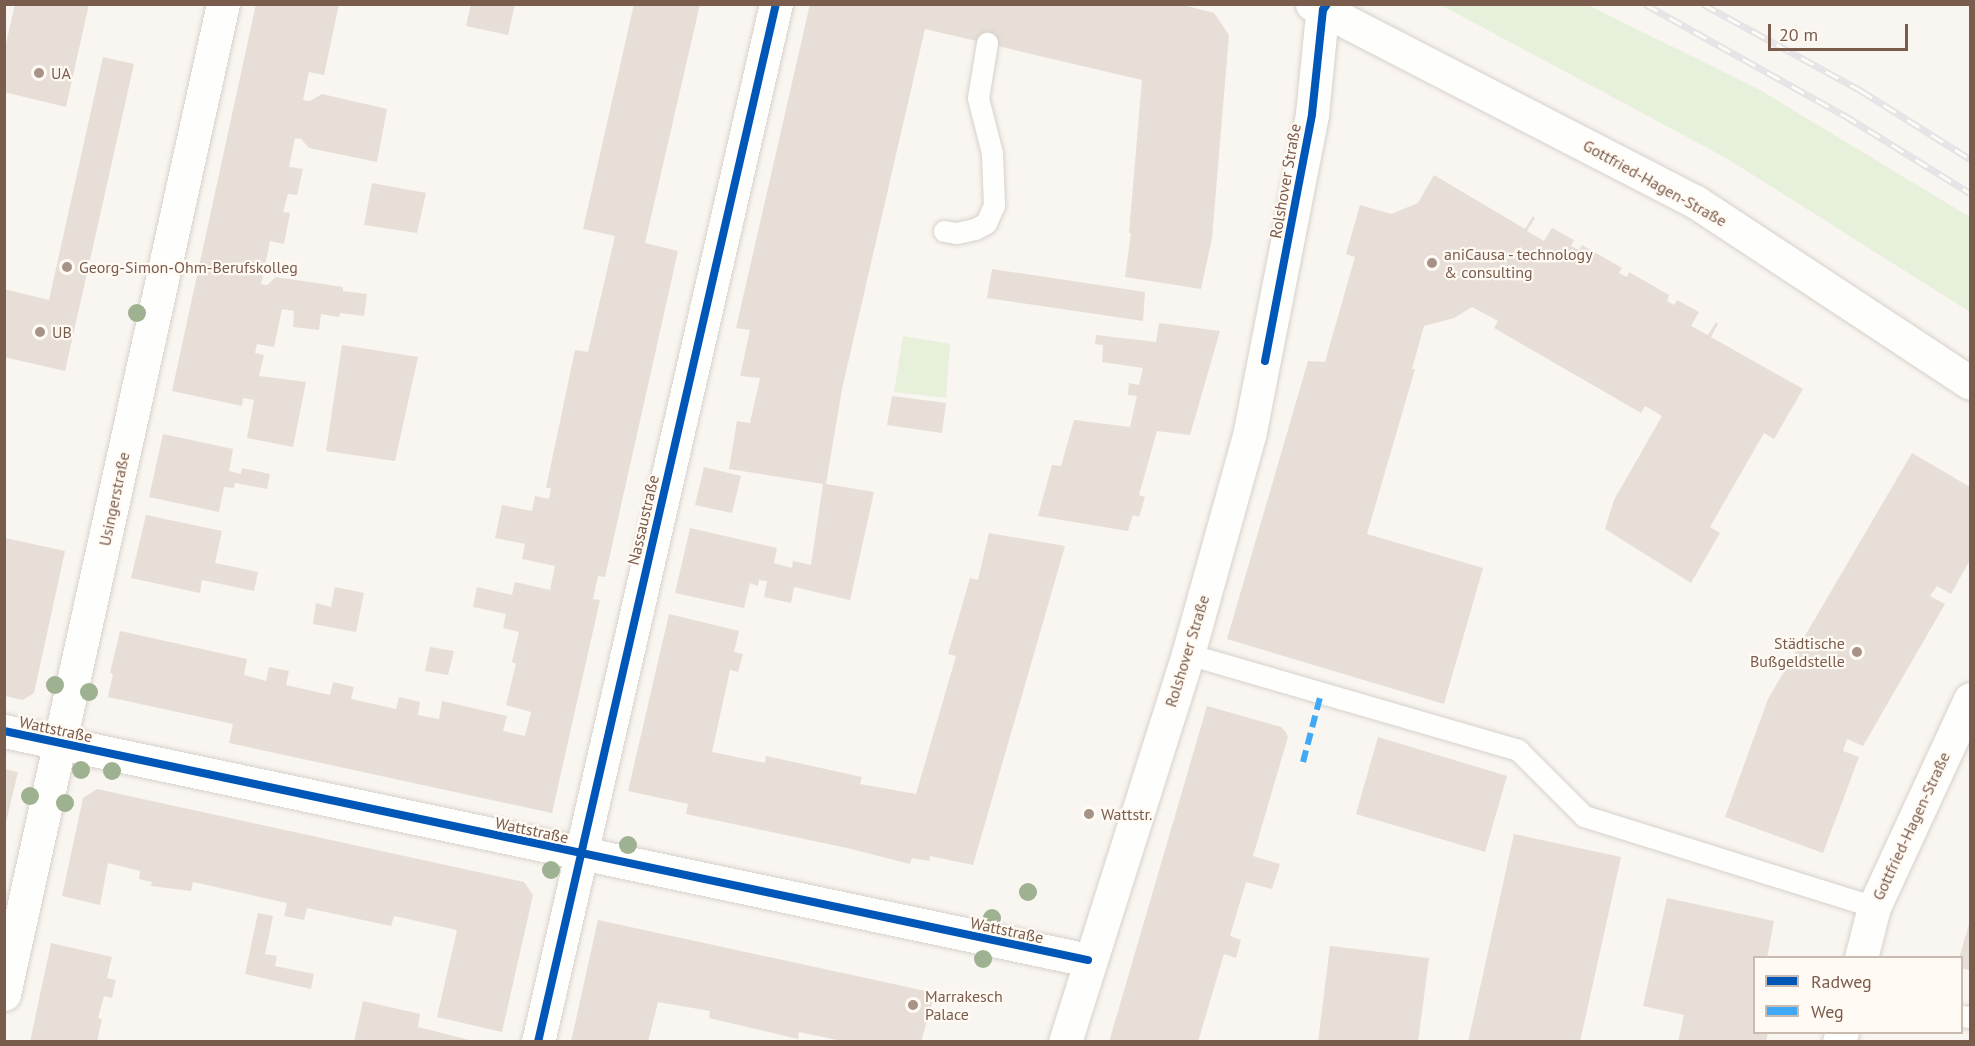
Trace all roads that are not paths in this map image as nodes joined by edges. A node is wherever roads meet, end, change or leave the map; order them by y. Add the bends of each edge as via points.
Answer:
1 (223, 4) edge
2 (776, 4) edge
3 (1319, 6) edge
4 (987, 43) dead end
5 (944, 231) dead end
6 (1971, 383) edge
7 (1188, 654) junction
8 (1971, 699) edge
9 (4, 731) edge
10 (60, 743) junction
11 (580, 854) junction
12 (1874, 907) junction
13 (1861, 956) edge
14 (1088, 960) junction
15 (4, 994) edge
16 (537, 1041) edge
17 (1065, 1041) edge

1 - 10 street, Usingerstraße
2 - 11 street, Nassaustraße
3 - 6 street, Gottfried-Hagen-Straße via 1696,202
3 - 7 street, Rolshover Straße via 1312,114 1265,361 1249,436
4 - 5 lane via 978,98 992,153 994,205 986,223 975,230
7 - 12 lane via 1518,750 1584,816
7 - 14 street, Rolshover Straße
8 - 12 street, Gottfried-Hagen-Straße
9 - 10 street, Wattstraße
10 - 11 street, Wattstraße
10 - 15 street, Usingerstraße
11 - 14 street, Wattstraße
11 - 16 street, Nassaustraße
12 - 13 street, Gottfried-Hagen-Straße
14 - 17 street, Rolshover Straße

